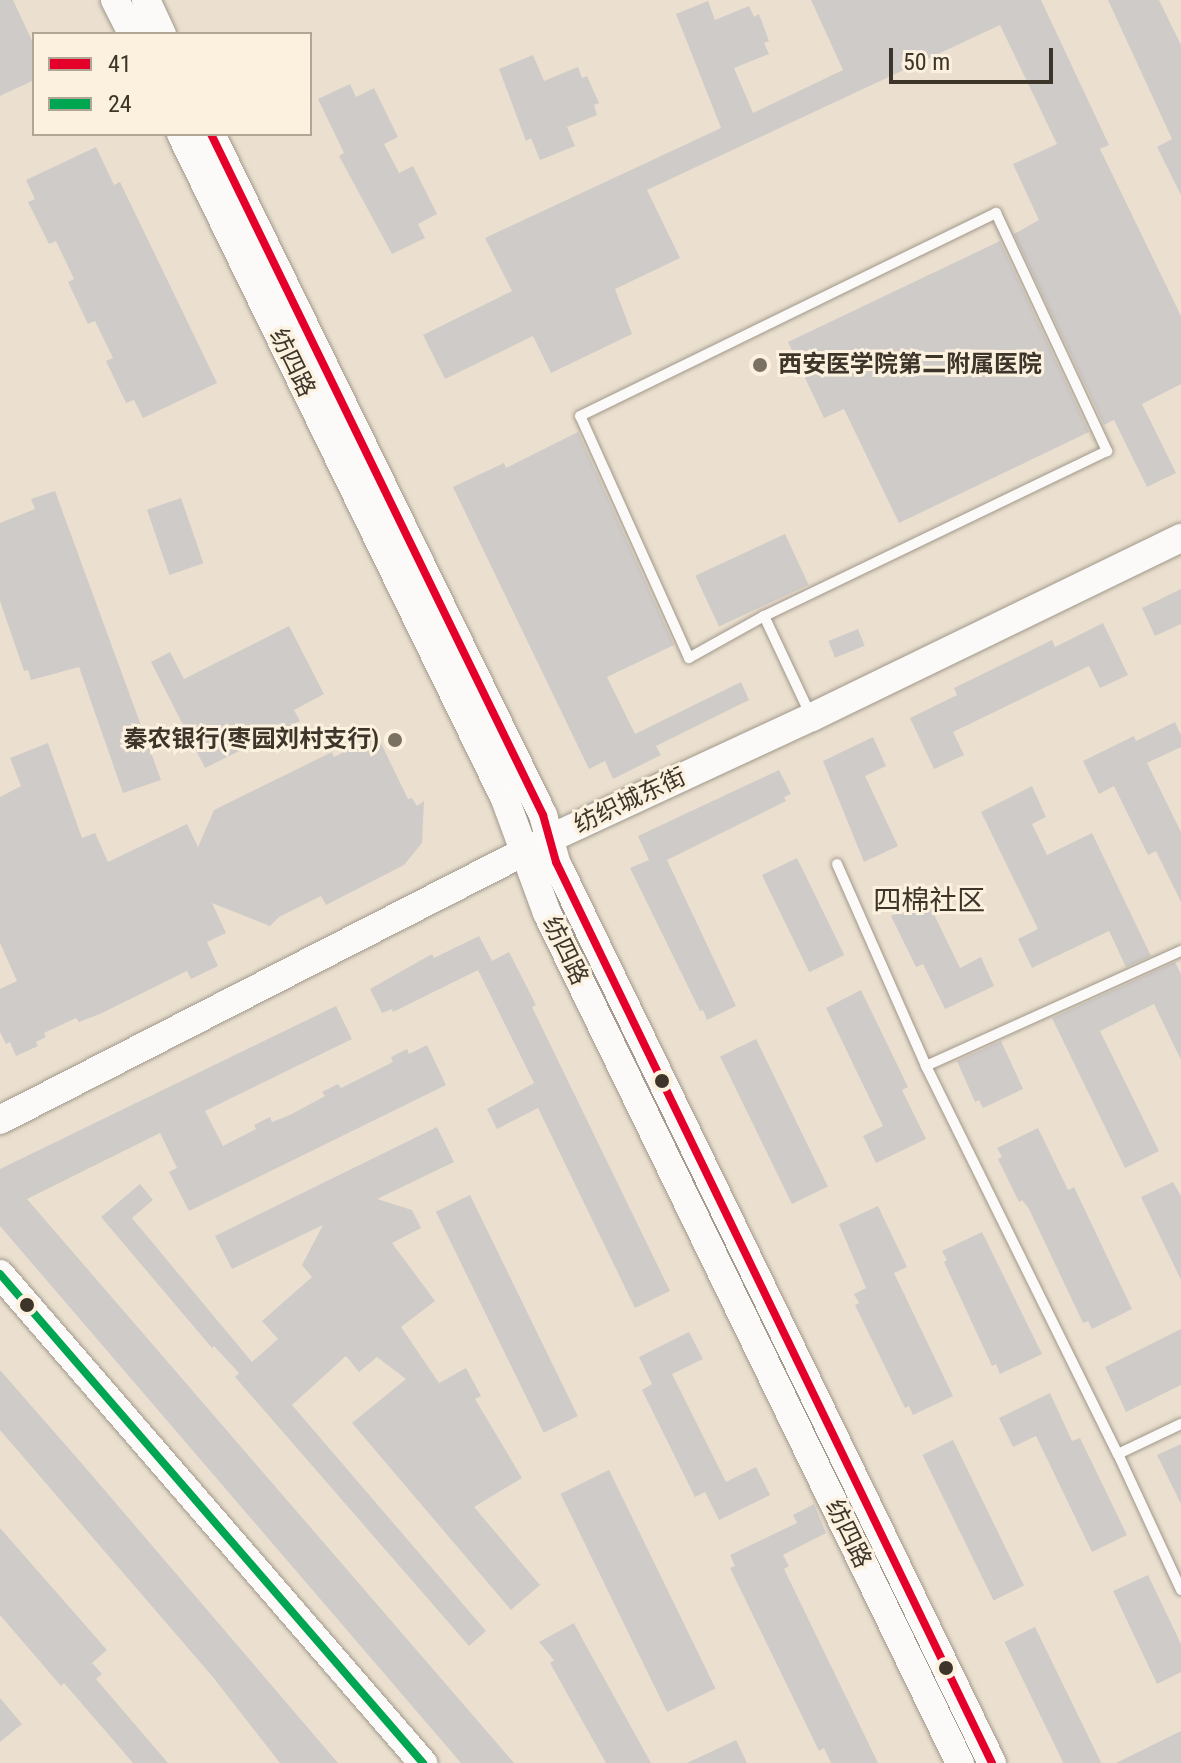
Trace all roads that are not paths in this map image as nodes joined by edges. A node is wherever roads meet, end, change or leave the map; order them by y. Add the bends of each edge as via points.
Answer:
1 (115, 0) edge
2 (146, 0) edge
3 (131, 32) edge
4 (161, 32) edge
5 (182, 136) edge
6 (212, 136) edge
7 (1181, 538) edge
8 (764, 616) junction
9 (812, 717) junction
10 (551, 838) junction
11 (524, 852) junction
12 (837, 864) dead end
13 (1181, 951) edge
14 (926, 1066) junction
15 (0, 1120) edge
16 (0, 1274) edge
17 (1181, 1424) edge
18 (1118, 1454) junction
19 (1181, 1590) edge
20 (423, 1763) edge
21 (960, 1763) edge
22 (992, 1763) edge

1 - 3 street
2 - 4 street
5 - 11 street, 纺四路 via 505,799
6 - 10 street, 纺四路
7 - 9 street, 纺织城东街
8 - 8 lane via 1107,451 996,213 580,416 689,658
8 - 9 lane
9 - 10 street, 纺织城东街
10 - 11 street, 纺织城东街
10 - 22 street, 纺四路 via 556,862
11 - 15 street, 纺织城东街
11 - 21 street, 纺四路 via 547,913
12 - 14 lane
13 - 14 lane
14 - 18 lane
16 - 20 street
17 - 18 lane
18 - 19 lane

